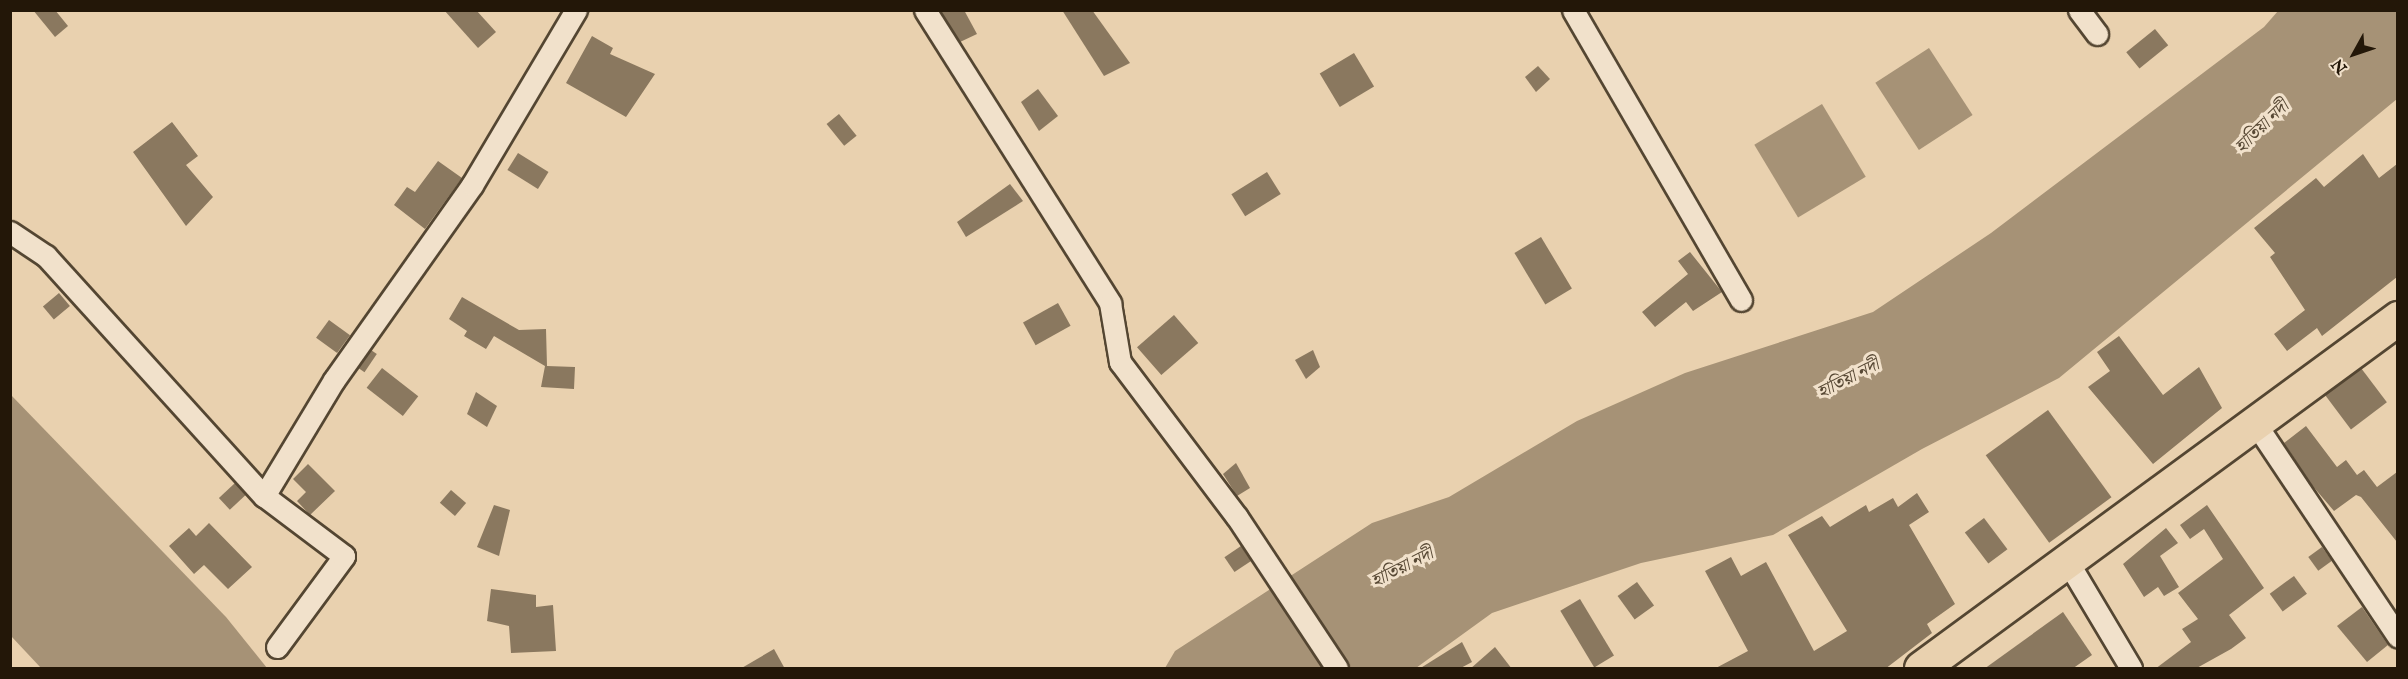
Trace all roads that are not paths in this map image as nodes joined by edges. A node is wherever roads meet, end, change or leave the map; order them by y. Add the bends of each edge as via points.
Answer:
1 (576, 10) edge
2 (925, 10) edge
3 (1574, 10) edge
4 (2079, 10) edge
5 (2097, 34) dead end
6 (10, 232) edge
7 (1741, 300) dead end
8 (2397, 318) edge
9 (2255, 423) junction
10 (264, 496) junction
11 (2066, 559) junction
12 (2397, 637) edge
13 (277, 647) dead end
14 (1337, 669) edge
15 (1921, 669) edge
16 (2131, 669) edge

1 - 10 street via 472,185 334,380
2 - 14 street via 1110,303 1120,362 1237,517
3 - 7 street
4 - 5 street
6 - 10 street via 46,256
8 - 9 main road
9 - 11 main road
9 - 12 street
10 - 13 street via 344,556
11 - 15 main road
11 - 16 street

